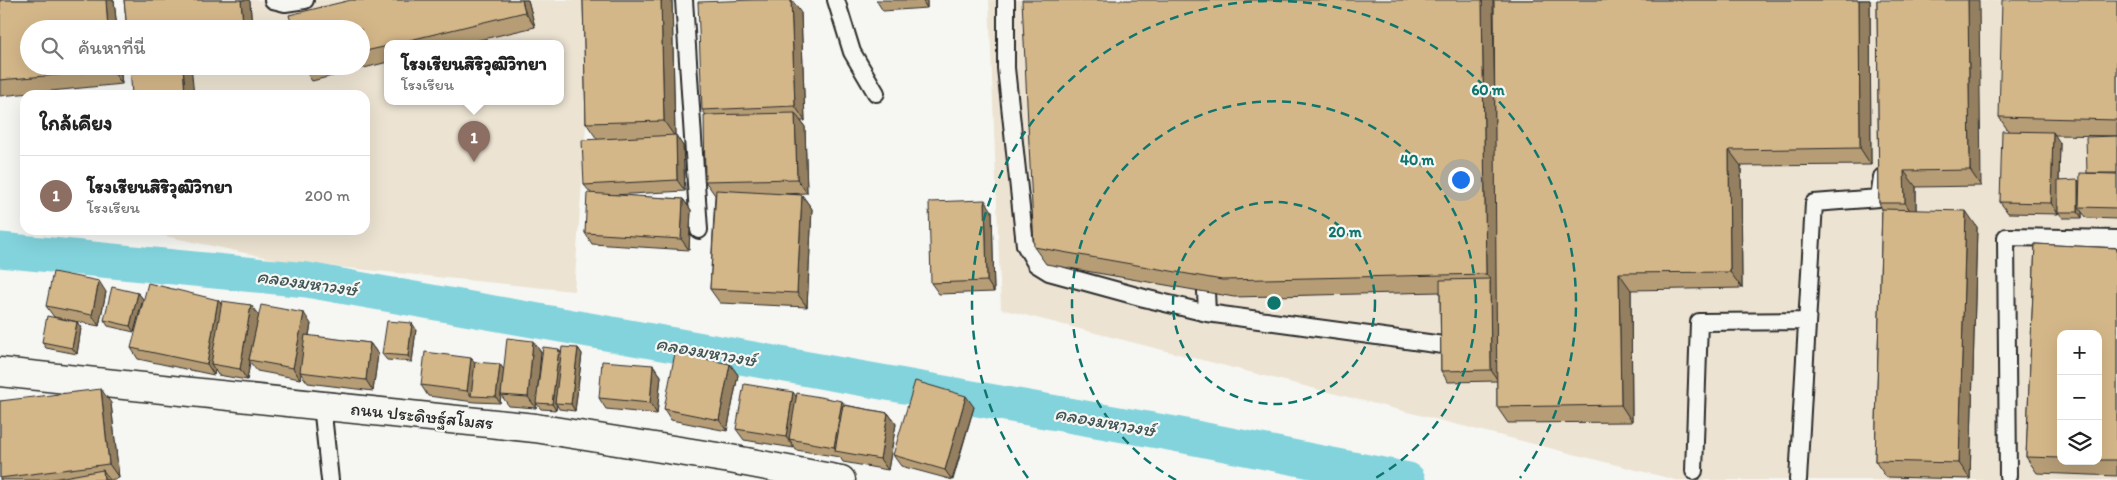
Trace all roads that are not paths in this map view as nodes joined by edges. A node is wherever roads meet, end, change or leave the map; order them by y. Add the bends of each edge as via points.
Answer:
1 (272, 0) edge
2 (305, 0) edge
3 (684, 0) edge
4 (836, 0) edge
5 (1006, 0) edge
6 (876, 93) dead end
7 (1884, 162) edge
8 (699, 230) dead end
9 (2117, 239) edge
10 (1204, 256) edge
11 (1207, 313) junction
12 (1807, 321) junction
13 (1443, 345) edge
14 (0, 372) edge
15 (322, 405) junction
16 (1694, 471) dead end
17 (2008, 476) dead end
18 (330, 480) edge
19 (841, 480) edge
20 (1798, 480) edge

1 - 2 lane via 285,3
3 - 8 lane
4 - 6 lane via 852,52
5 - 11 lane via 1006,68 1025,245 1036,264 1049,272
7 - 12 lane via 1879,198 1814,202
9 - 17 lane via 2006,237
10 - 11 lane
11 - 13 lane
12 - 16 lane via 1699,322
12 - 20 lane
14 - 15 street, ถนน ประดิษฐ์สโมสร
15 - 18 lane
15 - 19 street, ถนน ประดิษฐ์สโมสร via 535,428

